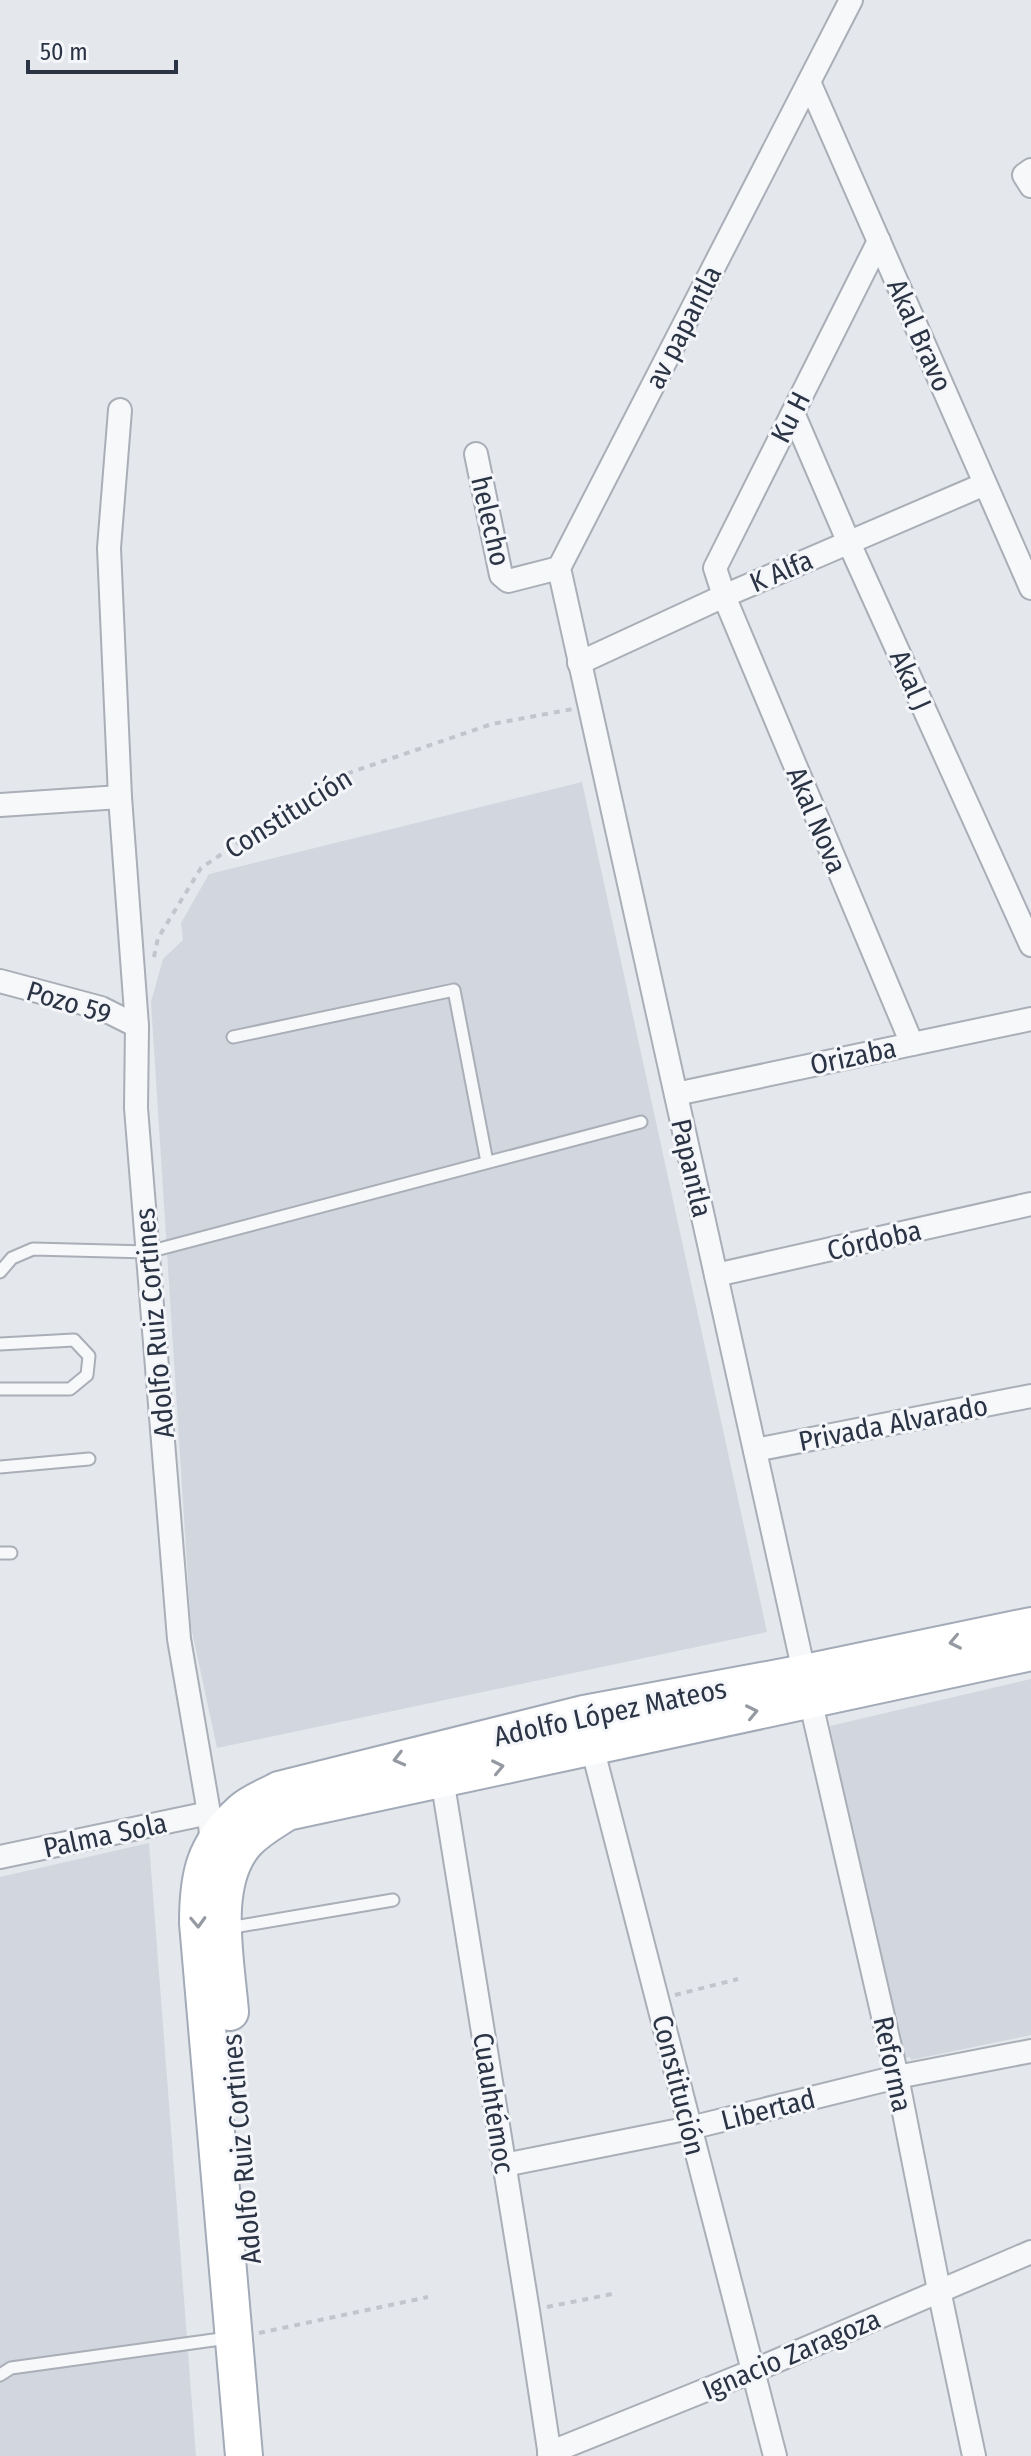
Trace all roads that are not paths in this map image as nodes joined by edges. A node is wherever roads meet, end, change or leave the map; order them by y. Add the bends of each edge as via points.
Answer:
1 (851, 0) edge
2 (809, 82) junction
3 (879, 241) junction
4 (120, 410) dead end
5 (793, 413) junction
6 (476, 454) dead end
7 (985, 484) junction
8 (849, 543) junction
9 (559, 568) junction
10 (1031, 588) edge
11 (724, 596) junction
12 (579, 663) junction
13 (120, 797) junction
14 (0, 805) edge
15 (1031, 945) edge
16 (0, 981) edge
17 (1031, 1019) edge
18 (137, 1026) junction
19 (233, 1037) dead end
20 (912, 1044) junction
21 (676, 1094) junction
22 (641, 1122) dead end
23 (487, 1162) junction
24 (1031, 1204) edge
25 (148, 1252) junction
26 (0, 1272) edge
27 (716, 1275) junction
28 (0, 1344) edge
29 (0, 1389) edge
30 (1031, 1396) edge
31 (755, 1450) junction
32 (89, 1459) dead end
33 (0, 1467) edge
34 (1031, 1626) edge
35 (1031, 1652) edge
36 (808, 1686) junction
37 (588, 1730) junction
38 (440, 1764) junction
39 (216, 1844) junction
40 (0, 1857) edge
41 (393, 1900) dead end
42 (224, 1928) junction
43 (1031, 2051) edge
44 (897, 2077) junction
45 (690, 2128) junction
46 (504, 2165) junction
47 (1031, 2252) edge
48 (939, 2290) junction
49 (245, 2335) junction
50 (753, 2371) junction
51 (0, 2375) edge
52 (549, 2454) edge
53 (244, 2456) edge
54 (266, 2456) edge
55 (775, 2456) edge
56 (974, 2456) edge

1 - 2 street, av papantla
2 - 3 street, Akal Bravo
2 - 9 street, av papantla
3 - 5 street, Ku H
3 - 7 street, Akal Bravo
4 - 13 street, Adolfo Ruiz Cortines via 109,548
5 - 8 street, Akal J
5 - 11 street, Ku H via 715,568
6 - 9 street, helecho via 501,575 508,581
7 - 8 street, K Alfa
7 - 10 street, Akal Bravo
8 - 11 street, K Alfa
8 - 15 street, Akal J
9 - 12 street
11 - 12 street, K Alfa
11 - 20 street, Akal Nova
12 - 21 street, Papantla
13 - 14 street
13 - 18 street, Adolfo Ruiz Cortines
16 - 18 street, Pozo 59 via 101,1008
17 - 20 street, Orizaba
18 - 25 street, Adolfo Ruiz Cortines via 136,1108
19 - 23 lane via 454,990
20 - 21 street, Orizaba
21 - 27 street, Papantla
22 - 23 lane
23 - 25 lane
24 - 27 street, Córdoba
25 - 26 lane via 33,1249 12,1258
25 - 39 street, Adolfo Ruiz Cortines via 179,1639
27 - 31 street, Papantla
28 - 29 lane via 74,1340 89,1356 87,1375 70,1389
30 - 31 street, Privada Alvarado
31 - 36 street, Papantla
32 - 33 lane
34 -> 36 main road, Adolfo López Mateos
35 - 36 main road, Adolfo López Mateos
36 - 37 main road, Adolfo López Mateos
36 - 44 street, Reforma
37 - 38 main road, Adolfo López Mateos
37 - 45 street, Constitución
38 - 39 main road, Adolfo López Mateos via 287,1812 245,1843
38 - 46 street, Cuauhtémoc
39 - 40 street, Palma Sola
39 - 42 main road, Adolfo Ruiz Cortines
39 -> 49 main road, Adolfo Ruiz Cortines via 202,1867 198,1923
41 - 42 lane
42 - 49 main road, Adolfo Ruiz Cortines
43 - 44 street, Libertad
44 - 45 street, Libertad
44 - 48 street, Reforma
45 - 46 street, Libertad
45 - 50 street, Constitución
46 - 52 street, Cuauhtémoc
47 - 48 street, Ignacio Zaragoza
48 - 50 street, Ignacio Zaragoza
48 - 56 street, Reforma
49 - 51 lane via 11,2368
49 - 53 main road, Adolfo Ruiz Cortines
49 - 54 main road, Adolfo Ruiz Cortines
50 - 52 street, Ignacio Zaragoza
50 - 55 street, Constitución

